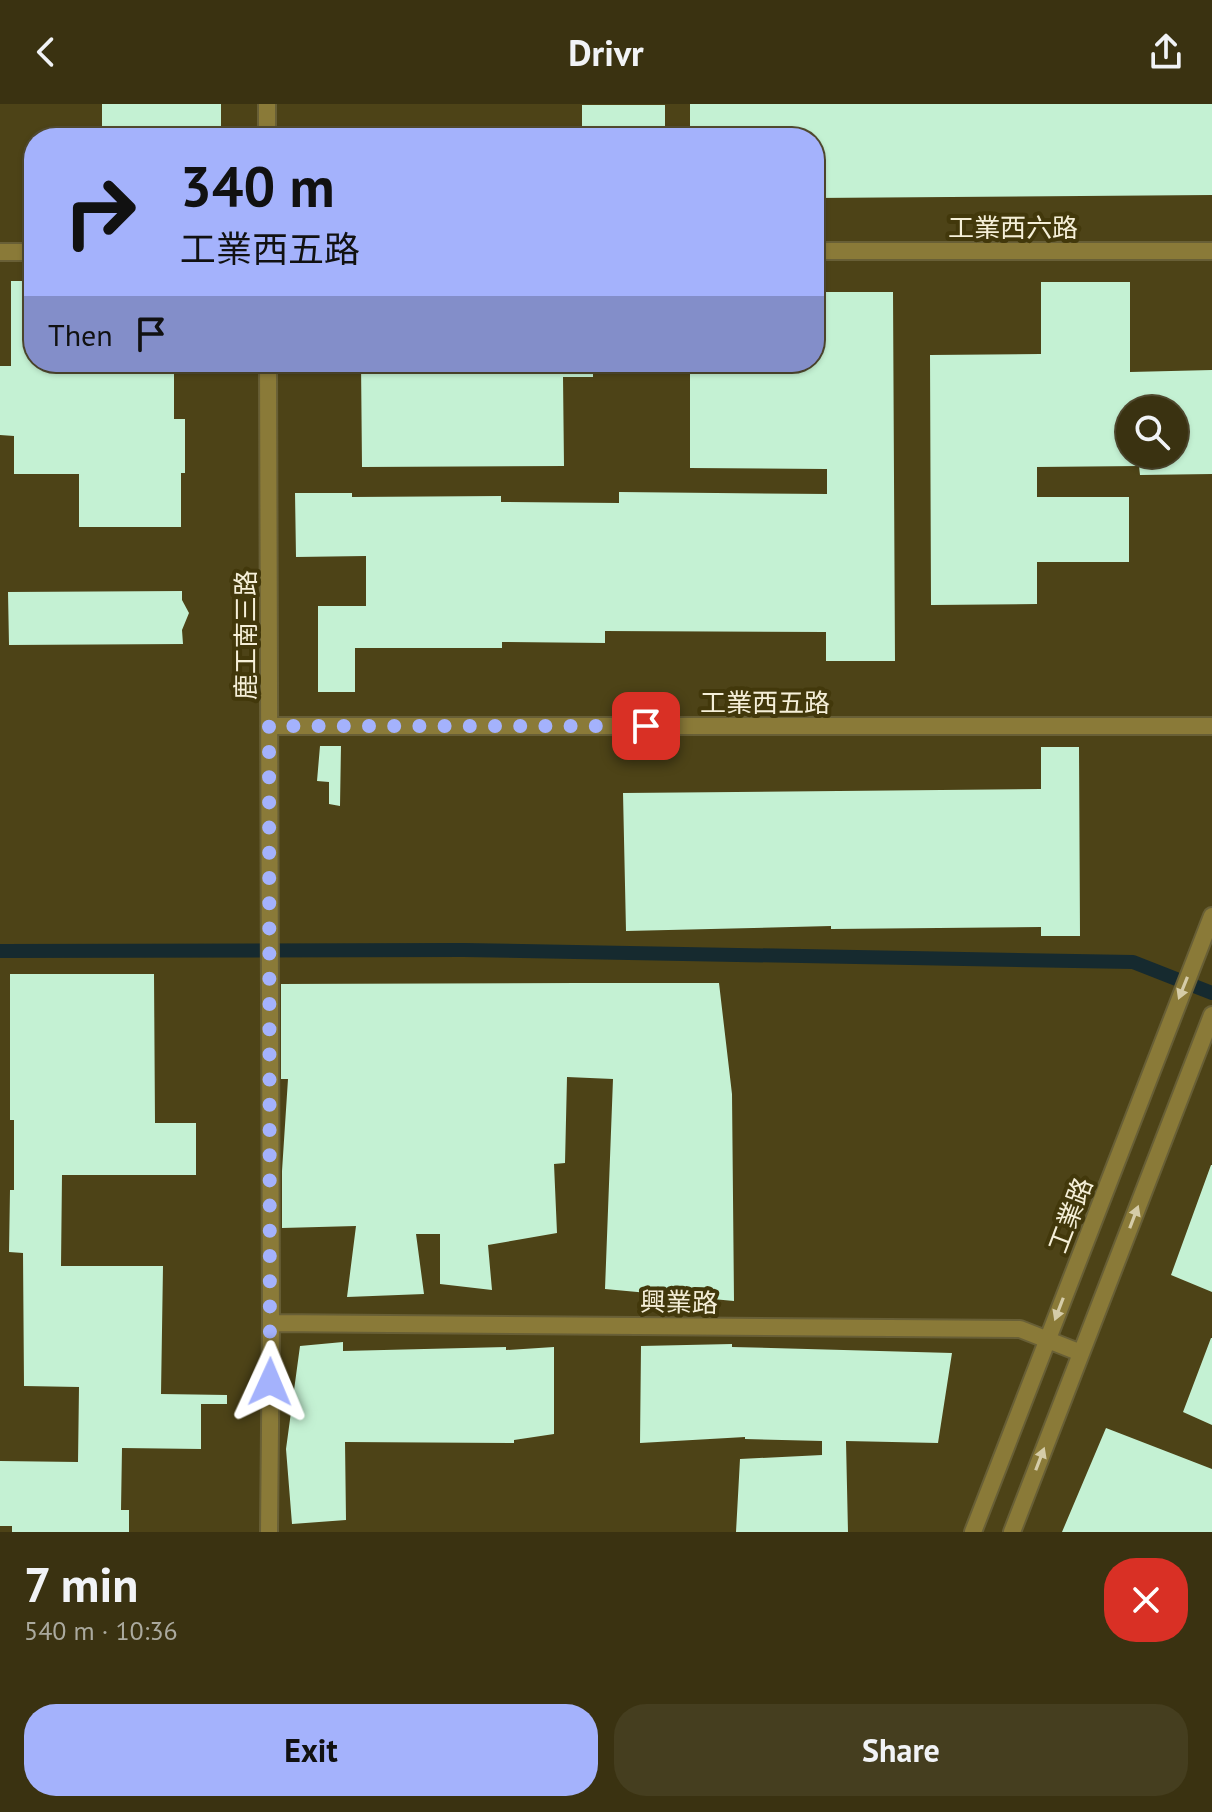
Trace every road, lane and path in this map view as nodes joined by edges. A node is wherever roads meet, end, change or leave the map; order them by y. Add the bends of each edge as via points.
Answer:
1 (267, 104) edge
2 (267, 128) edge
3 (824, 251) edge
4 (1212, 251) edge
5 (0, 252) edge
6 (24, 252) edge
7 (268, 372) edge
8 (269, 726) junction
9 (1212, 726) edge
10 (1212, 916) edge
11 (1212, 1015) edge
12 (271, 1323) junction
13 (1047, 1341) junction
14 (1081, 1353) junction
15 (269, 1532) edge
16 (973, 1532) edge
17 (1012, 1532) edge

1 - 2 street
3 - 4 street, 工業西六路
5 - 6 street
7 - 8 street, 鹿工南三路
8 - 9 street, 工業西五路
8 - 12 street, 鹿工南三路
10 -> 13 street, 工業路
14 -> 11 street
12 - 13 street, 興業路 via 1020,1329
12 - 15 street, 鹿工南三路
13 - 14 street, 興業路
13 - 16 street, 工業路
17 -> 14 street

